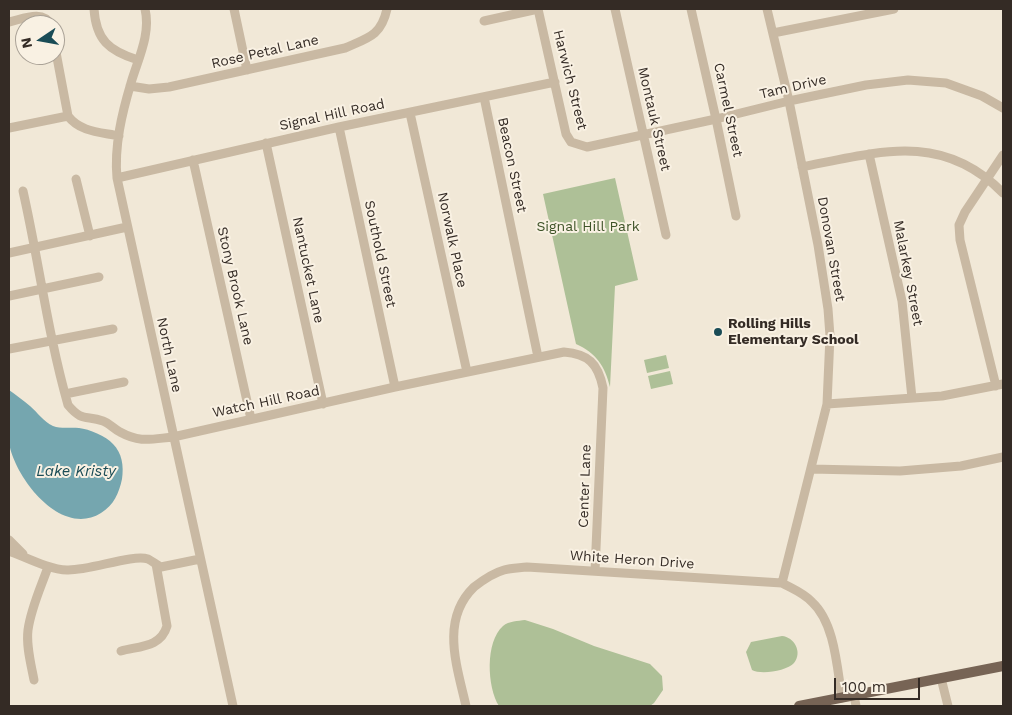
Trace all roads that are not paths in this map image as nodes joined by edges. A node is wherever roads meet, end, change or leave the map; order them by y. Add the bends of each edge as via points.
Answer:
1 (94, 9) edge
2 (145, 9) edge
3 (234, 9) edge
4 (387, 9) edge
5 (538, 9) edge
6 (615, 9) edge
7 (691, 9) edge
8 (767, 9) edge
9 (894, 9) edge
10 (484, 21) dead end
11 (773, 34) junction
12 (139, 57) junction
13 (58, 65) edge
14 (247, 70) junction
15 (555, 82) junction
16 (130, 86) junction
17 (484, 97) junction
18 (789, 101) junction
19 (1003, 108) edge
20 (410, 113) junction
21 (68, 116) junction
22 (716, 119) junction
23 (338, 127) junction
24 (9, 128) edge
25 (643, 135) junction
26 (119, 136) junction
27 (266, 143) junction
28 (587, 147) joint
29 (869, 154) junction
30 (1003, 155) edge
31 (193, 160) junction
32 (802, 167) junction
33 (117, 178) junction
34 (988, 178) junction
35 (76, 179) dead end
36 (23, 191) dead end
37 (1003, 193) edge
38 (736, 216) dead end
39 (127, 227) junction
40 (666, 235) dead end
41 (90, 236) junction
42 (36, 247) junction
43 (9, 253) edge
44 (99, 277) dead end
45 (42, 289) junction
46 (9, 296) edge
47 (113, 329) dead end
48 (53, 339) junction
49 (9, 349) edge
50 (538, 357) junction
51 (468, 372) junction
52 (124, 382) dead end
53 (1000, 385) edge
54 (395, 387) junction
55 (65, 394) junction
56 (912, 398) junction
57 (602, 401) joint
58 (323, 404) junction
59 (827, 404) junction
60 (251, 419) junction
61 (173, 437) junction
62 (1003, 457) edge
63 (811, 469) junction
64 (9, 540) edge
65 (9, 551) edge
66 (27, 557) junction
67 (200, 559) junction
68 (156, 564) junction
69 (48, 567) junction
70 (595, 571) junction
71 (782, 583) junction
72 (121, 651) dead end
73 (1003, 666) edge
74 (941, 678) junction
75 (34, 680) dead end
76 (854, 695) junction
77 (842, 698) junction
78 (233, 706) edge
79 (466, 706) edge
80 (799, 706) edge
81 (856, 706) edge
82 (948, 706) edge

1 - 12 street via 97,31 113,49
2 - 12 street, North Lane via 146,35
3 - 14 street
4 - 14 street, Rose Petal Lane via 380,28 369,38 344,48
5 - 10 street
5 - 15 street, Harwich Street
6 - 25 street, Montauk Street
7 - 22 street, Carmel Street
8 - 11 street, Donovan Street
9 - 11 street
11 - 18 street, Donovan Street
12 - 16 street, North Lane
13 - 21 street
14 - 16 street, Rose Petal Lane via 169,87
15 - 17 street, Signal Hill Road
15 - 28 street, Harwich Street via 566,134 572,142
16 - 26 street, North Lane
17 - 20 street, Signal Hill Road
17 - 50 street, Beacon Street
18 - 19 street, Tam Drive via 908,80 946,83 982,96
18 - 22 street, Tam Drive
18 - 32 street, Donovan Street
20 - 23 street, Signal Hill Road
20 - 51 street, Norwalk Place
21 - 24 street
21 - 26 street via 80,127
22 - 25 street, Tam Drive
22 - 38 street, Carmel Street
23 - 27 street, Signal Hill Road
23 - 54 street, Southold Street
25 - 28 street, Tam Drive
25 - 40 street, Montauk Street
26 - 33 street, North Lane
27 - 31 street, Signal Hill Road
27 - 58 street, Nantucket Lane
29 - 32 street
29 - 34 street via 899,150 933,152 965,163
29 - 56 street, Malarkey Street via 902,301
30 - 34 street
31 - 33 street, Signal Hill Road
31 - 60 street, Stony Brook Lane
32 - 59 street, Donovan Street via 828,309
33 - 39 street, North Lane
34 - 37 street
34 - 53 street via 959,225 960,240
35 - 41 street
36 - 42 street, Watch Hill Road
39 - 41 street
39 - 61 street, North Lane
41 - 42 street
42 - 43 street
42 - 45 street, Watch Hill Road
44 - 45 street
45 - 46 street
45 - 48 street, Watch Hill Road
47 - 48 street
48 - 49 street
48 - 55 street, Watch Hill Road
50 - 51 street, Watch Hill Road
50 - 57 street, Watch Hill Road via 564,352 578,354 591,361 600,376
51 - 54 street, Watch Hill Road
52 - 55 street
53 - 56 street
54 - 58 street, Watch Hill Road
55 - 61 street, Watch Hill Road via 74,412 86,419 107,423 131,438 144,441
56 - 59 street
57 - 70 street, Center Lane
58 - 60 street, Watch Hill Road
59 - 63 street, Donovan Street
60 - 61 street, Watch Hill Road
61 - 67 street, North Lane
62 - 63 street via 961,466 900,471
63 - 71 street, Donovan Street
64 - 66 street
65 - 66 street
66 - 69 street
67 - 68 street via 161,567
67 - 78 street, North Lane
68 - 69 street via 142,558 83,570
68 - 72 street via 167,626 165,634 158,642
69 - 75 street via 28,631
70 - 71 street, White Heron Drive
70 - 79 street, White Heron Drive via 527,567 504,570 486,578 469,593 458,608 453,640
71 - 77 street, White Heron Drive via 813,602 823,615 831,637
73 - 74 main road
74 - 76 main road
74 - 82 street
76 - 77 main road
76 - 81 street
77 - 80 main road

